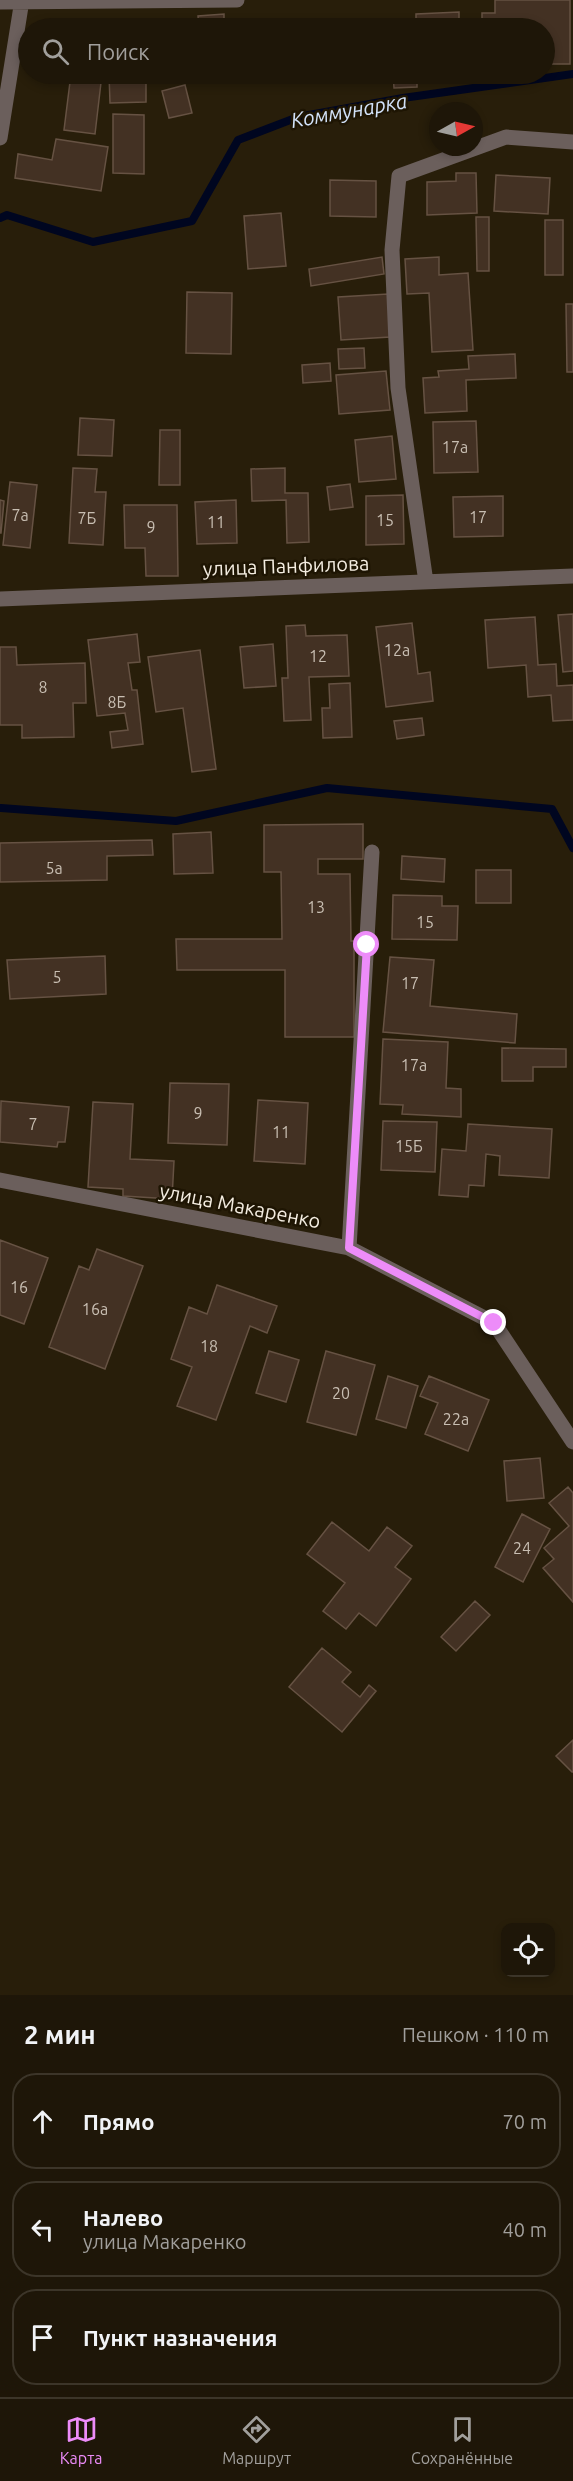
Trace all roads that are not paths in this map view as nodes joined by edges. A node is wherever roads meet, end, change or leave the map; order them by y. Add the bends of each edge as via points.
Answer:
1 (237, 0) edge
2 (22, 1) edge
3 (0, 2) edge
4 (19, 18) edge
5 (18, 26) edge
6 (0, 138) edge
7 (573, 142) edge
8 (573, 576) edge
9 (426, 582) junction
10 (0, 599) edge
11 (372, 852) dead end
12 (0, 1180) edge
13 (349, 1248) junction
14 (573, 1442) edge

1 - 2 street
2 - 3 street
2 - 4 street
5 - 6 street
7 - 9 street via 506,137 399,176 392,250 398,388
8 - 9 street, улица Панфилова
9 - 10 street, улица Панфилова
11 - 13 street
12 - 13 street, улица Макаренко
13 - 14 street, улица Макаренко via 494,1323

